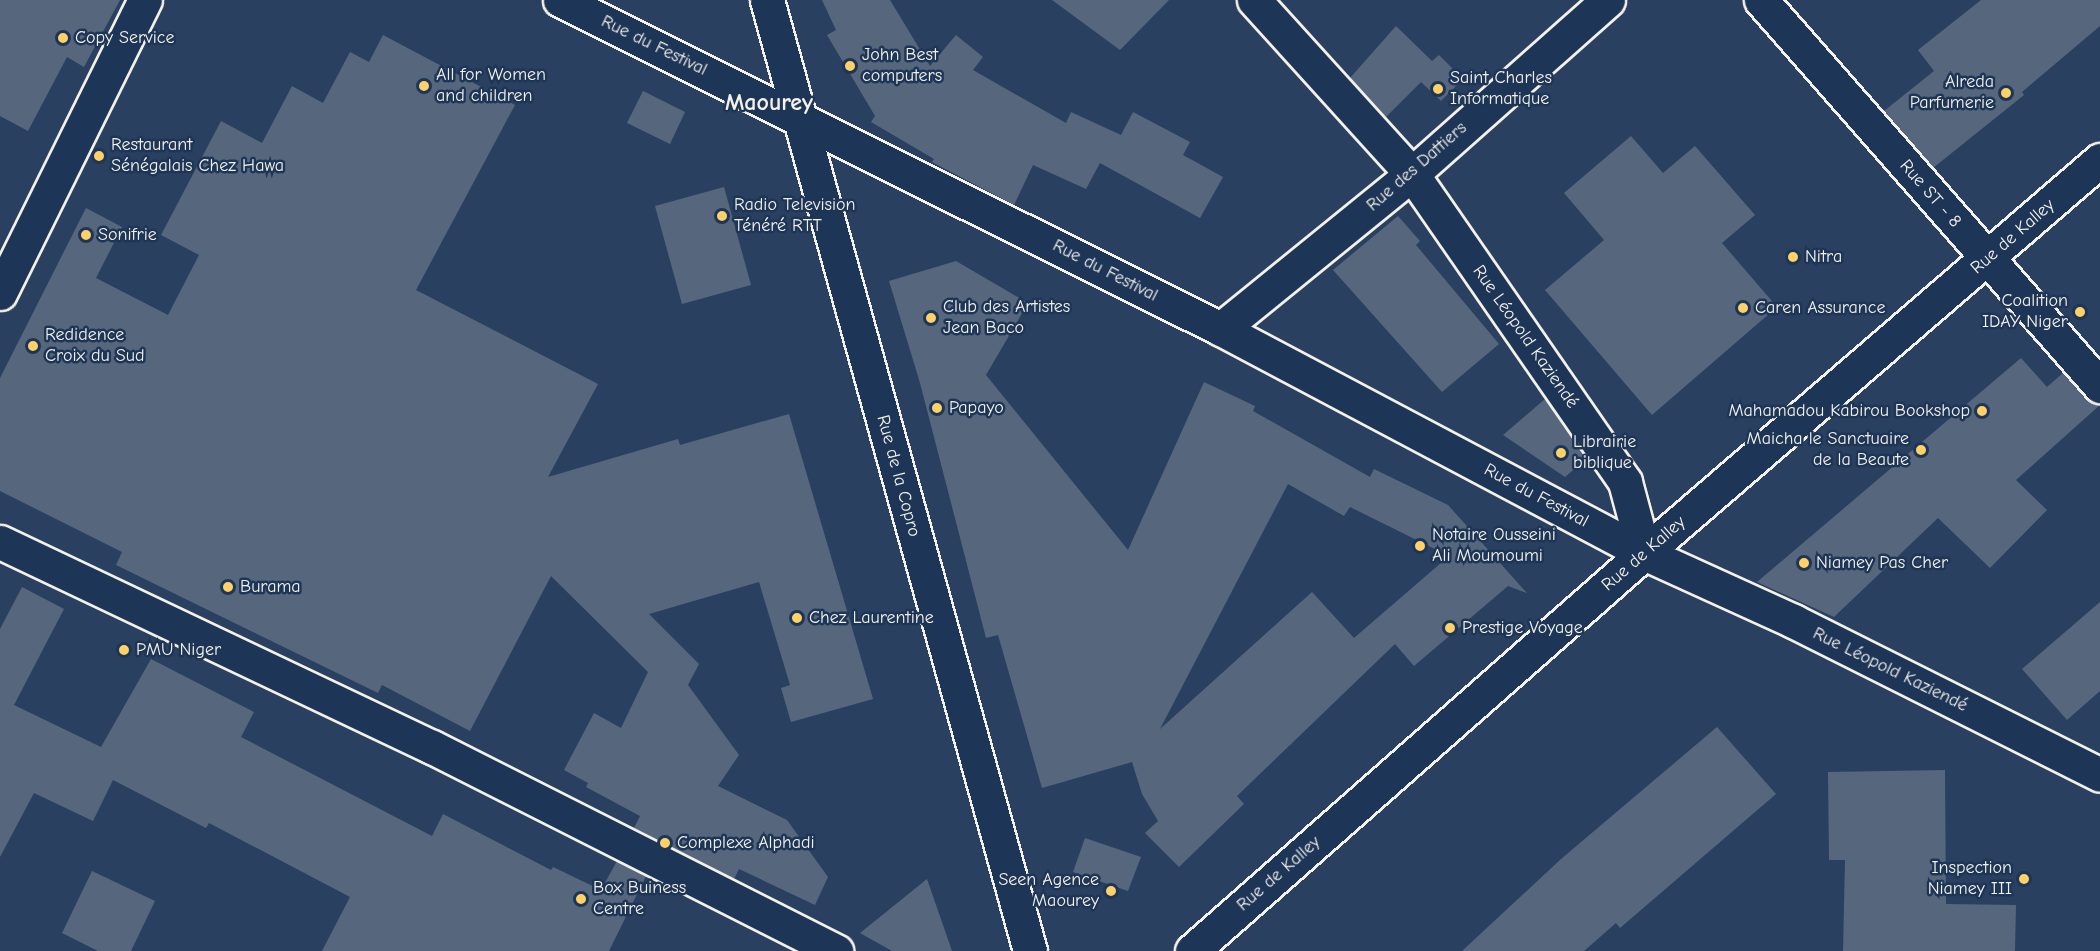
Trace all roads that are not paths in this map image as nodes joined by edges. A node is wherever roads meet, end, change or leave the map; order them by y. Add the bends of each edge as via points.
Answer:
1 (145, 0) edge
2 (560, 0) edge
3 (767, 0) edge
4 (1254, 0) edge
5 (1608, 0) edge
6 (1761, 0) edge
7 (802, 120) junction
8 (2100, 160) edge
9 (1412, 174) junction
10 (1987, 260) junction
11 (0, 293) edge
12 (1221, 329) junction
13 (2100, 386) edge
14 (0, 542) edge
15 (1644, 554) junction
16 (2093, 761) edge
17 (836, 951) edge
18 (1030, 951) edge
19 (1192, 951) edge

1 - 11 street
2 - 7 street, Rue du Festival
3 - 7 street, Rue de la Copro
4 - 9 street, Rue Léopold Kaziendé
5 - 9 street, Rue des Dattiers
6 - 10 street, Rue ST - 8
7 - 12 street, Rue du Festival
7 - 18 street, Rue de la Copro
8 - 10 street, Rue de Kalley
9 - 12 street, Rue des Dattiers
9 - 15 street, Rue Léopold Kaziendé via 1625,482
10 - 13 street, Rue ST - 8
10 - 15 street, Rue de Kalley
12 - 15 street, Rue du Festival
14 - 17 street via 432,747
15 - 16 street, Rue Léopold Kaziendé
15 - 19 street, Rue de Kalley

